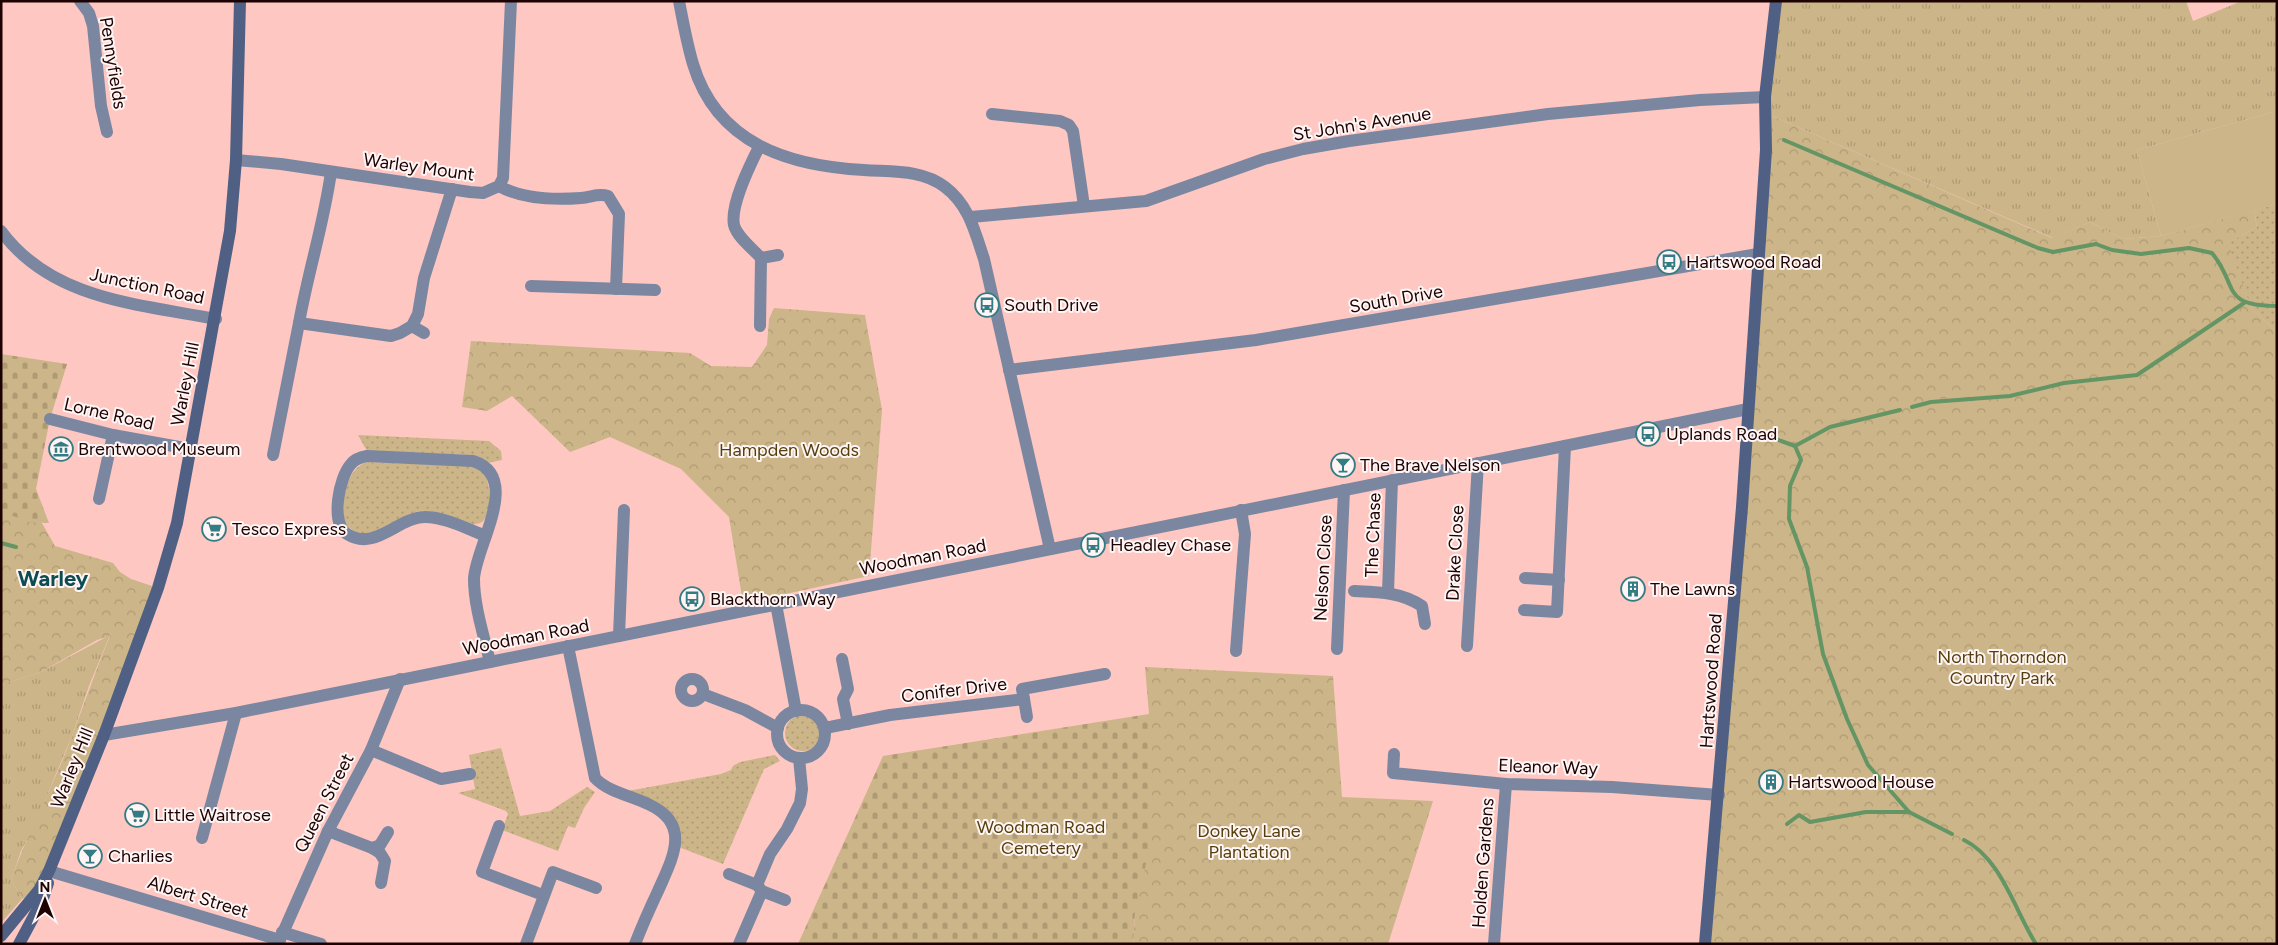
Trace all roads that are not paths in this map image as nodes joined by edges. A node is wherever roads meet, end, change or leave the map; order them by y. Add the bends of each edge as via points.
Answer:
1 (80, 1) edge
2 (240, 1) edge
3 (511, 1) edge
4 (679, 1) edge
5 (1776, 1) edge
6 (1765, 97) junction
7 (999, 119) dead end
8 (107, 132) dead end
9 (758, 147) junction
10 (236, 160) junction
11 (331, 172) junction
12 (499, 186) junction
13 (452, 189) junction
14 (1084, 206) junction
15 (971, 217) junction
16 (1, 231) edge
17 (1758, 254) junction
18 (778, 255) dead end
19 (761, 258) junction
20 (531, 286) dead end
21 (616, 289) junction
22 (655, 290) dead end
23 (216, 319) junction
24 (299, 323) junction
25 (412, 326) junction
26 (760, 326) dead end
27 (424, 333) dead end
28 (1009, 370) junction
29 (1748, 409) junction
30 (50, 419) dead end
31 (113, 435) junction
32 (1565, 446) junction
33 (190, 449) junction
34 (272, 455) dead end
35 (1478, 463) junction
36 (1392, 480) junction
37 (1344, 490) junction
38 (100, 498) dead end
39 (624, 510) dead end
40 (1241, 510) junction
41 (486, 536) junction
42 (1050, 549) junction
43 (1525, 578) dead end
44 (1559, 580) junction
45 (1354, 591) dead end
46 (1388, 592) junction
47 (776, 604) junction
48 (1524, 610) dead end
49 (1424, 624) dead end
50 (619, 636) junction
51 (568, 646) junction
52 (1468, 646) dead end
53 (1337, 649) dead end
54 (1236, 651) dead end
55 (842, 660) dead end
56 (490, 662) junction
57 (1105, 674) dead end
58 (400, 678) junction
59 (1022, 689) junction
60 (703, 694) dead end
61 (796, 711) junction
62 (236, 713) junction
63 (1027, 717) dead end
64 (848, 724) junction
65 (778, 728) junction
66 (825, 728) junction
67 (104, 735) junction
68 (371, 750) junction
69 (1394, 754) dead end
70 (799, 758) junction
71 (470, 774) dead end
72 (1506, 784) junction
73 (1720, 795) junction
74 (498, 826) dead end
75 (328, 831) junction
76 (388, 832) dead end
77 (202, 838) dead end
78 (372, 848) junction
79 (49, 871) junction
80 (729, 874) dead end
81 (382, 883) dead end
82 (596, 888) dead end
83 (760, 888) junction
84 (543, 895) junction
85 (785, 900) dead end
86 (3, 934) edge
87 (280, 939) edge
88 (19, 944) edge
89 (321, 944) edge
90 (526, 944) edge
91 (634, 944) edge
92 (739, 944) edge
93 (1494, 944) edge
94 (1706, 944) edge

1 - 8 street, Pennyfields via 93,26 101,106
2 - 10 main road, Warley Hill
3 - 12 street via 503,178
4 - 9 street via 693,65 712,104
5 - 6 main road, Hartswood Road
6 - 14 street, St John's Avenue via 1548,114 1303,149 1264,159 1146,201
6 - 17 main road, Hartswood Road via 1766,150
7 - 14 street via 1060,121 1069,125 1073,131
9 - 15 street via 814,165 902,171 923,176 944,187
9 - 19 street via 734,210 734,225
10 - 11 street, Warley Mount
10 - 23 main road, Warley Hill via 230,231
11 - 13 street, Warley Mount
11 - 24 street
12 - 13 street, Warley Mount via 483,194
12 - 21 street via 512,193 533,197 608,196 619,214
13 - 25 street
14 - 15 street, St John's Avenue
15 - 28 street
16 - 23 street, Junction Road via 34,265 78,290
17 - 28 street, South Drive via 1256,340
17 - 29 main road, Hartswood Road
18 - 19 street
19 - 26 street
20 - 21 street
21 - 22 street
23 - 33 main road, Warley Hill
24 - 25 street via 381,336 400,334
24 - 34 street
25 - 27 street
28 - 42 street
29 - 32 street, Woodman Road
29 - 73 main road, Hartswood Road
30 - 31 street, Lorne Road
31 - 33 street, Lorne Road
31 - 38 street
32 - 35 street, Woodman Road
32 - 44 street
33 - 67 main road, Warley Hill via 175,534
35 - 36 street, Woodman Road
35 - 52 street, Drake Close
36 - 37 street, Woodman Road
36 - 46 street, The Chase
37 - 40 street, Woodman Road
37 - 53 street, Nelson Close
39 - 50 street
40 - 42 street, Woodman Road
40 - 54 street via 1245,534
41 - 41 street via 495,489 491,474 482,463 367,456 351,463 343,478 338,516 342,530 353,537 375,538 407,520 426,517
41 - 56 street via 474,578
42 - 47 street, Woodman Road
43 - 44 street
44 - 48 street via 1557,612
45 - 46 street, The Chase
46 - 49 street, The Chase via 1422,606
47 - 50 street, Woodman Road
47 - 61 street
50 - 51 street, Woodman Road
51 - 56 street, Woodman Road
51 - 91 street via 595,778 602,786 659,809 670,820 675,837 671,862
55 - 64 street via 848,689 843,699
56 - 58 street, Woodman Road
57 - 59 street, Conifer Drive
58 - 62 street, Woodman Road
58 - 68 street, Queen Street
59 - 63 street
59 - 64 street, Conifer Drive
60 - 65 street via 745,710
61 - 65 street via 782,720
61 - 66 street via 811,712
62 - 67 street, Woodman Road
62 - 77 street
64 - 66 street, Conifer Drive
65 - 70 street via 778,741 783,750
66 - 70 street via 825,741 819,750 812,756
67 - 79 main road, Warley Hill
68 - 71 street via 441,779
68 - 75 street, Queen Street
69 - 72 street, Eleanor Way via 1393,773
70 - 83 street via 800,803 770,854
72 - 73 street, Eleanor Way
72 - 93 street, Holden Gardens
73 - 94 main road, Hartswood Road
74 - 84 street via 482,872
75 - 78 street
75 - 87 street, Queen Street
76 - 78 street via 380,846
78 - 81 street via 385,861
79 - 86 main road, Warley Hill via 39,890
79 - 87 street, Albert Street
79 - 88 main road, Warley Hill via 47,890
80 - 83 street
82 - 84 street via 553,872
83 - 85 street
83 - 92 street
84 - 90 street
86 - 88 main road via 12,931 17,935
87 - 89 street, Albert Street

